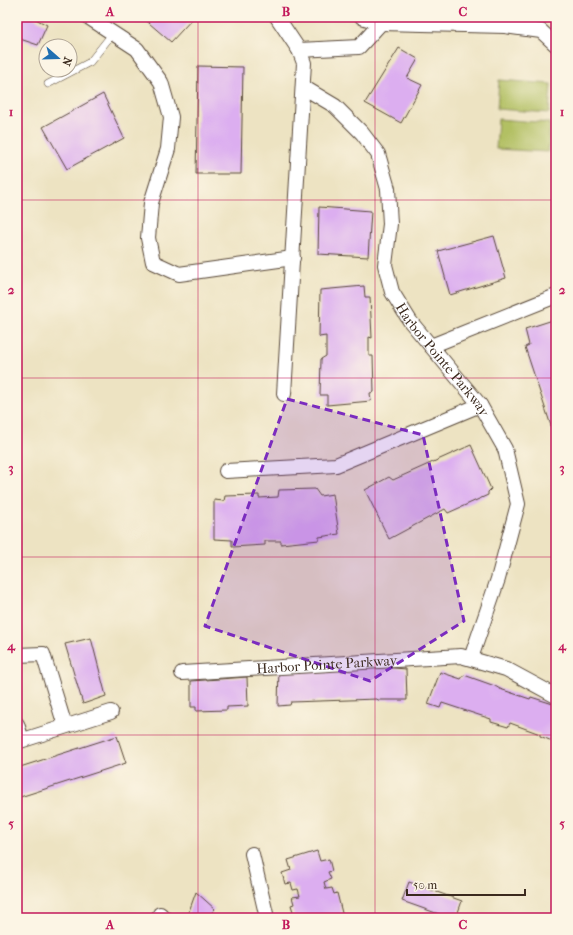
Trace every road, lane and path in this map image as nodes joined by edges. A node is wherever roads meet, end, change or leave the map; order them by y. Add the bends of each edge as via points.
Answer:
1 (88, 17) edge
2 (277, 17) edge
3 (362, 17) edge
4 (381, 23) junction
5 (113, 33) junction
6 (556, 45) edge
7 (299, 50) junction
8 (48, 84) dead end
9 (303, 87) junction
10 (292, 258) junction
11 (556, 296) edge
12 (431, 346) junction
13 (284, 394) dead end
14 (480, 405) junction
15 (226, 471) dead end
16 (17, 655) edge
17 (471, 658) junction
18 (182, 673) dead end
19 (556, 696) edge
20 (111, 712) dead end
21 (17, 724) edge
22 (65, 726) junction
23 (20, 741) edge
24 (252, 854) dead end
25 (267, 918) edge

1 - 5 street
2 - 7 street
3 - 4 street
4 - 6 street via 505,26 541,31
4 - 7 street via 359,47
5 - 8 lane via 90,62
5 - 10 street via 137,49 161,82 171,117 168,149 151,203 148,238 153,262 179,274
7 - 9 street via 304,63
9 - 10 street
9 - 12 street, Harbor Pointe Parkway via 335,106 362,133 378,154 388,188 390,224 385,265 392,292 410,321
10 - 13 street
11 - 12 street
12 - 14 street, Harbor Pointe Parkway
14 - 15 street via 336,465
14 - 17 street, Harbor Pointe Parkway via 505,449 518,504 498,579
16 - 22 street via 43,654
17 - 18 street, Harbor Pointe Parkway via 461,656
17 - 19 street, Harbor Pointe Parkway via 506,669
20 - 22 street
21 - 23 street
22 - 23 street
24 - 25 street

